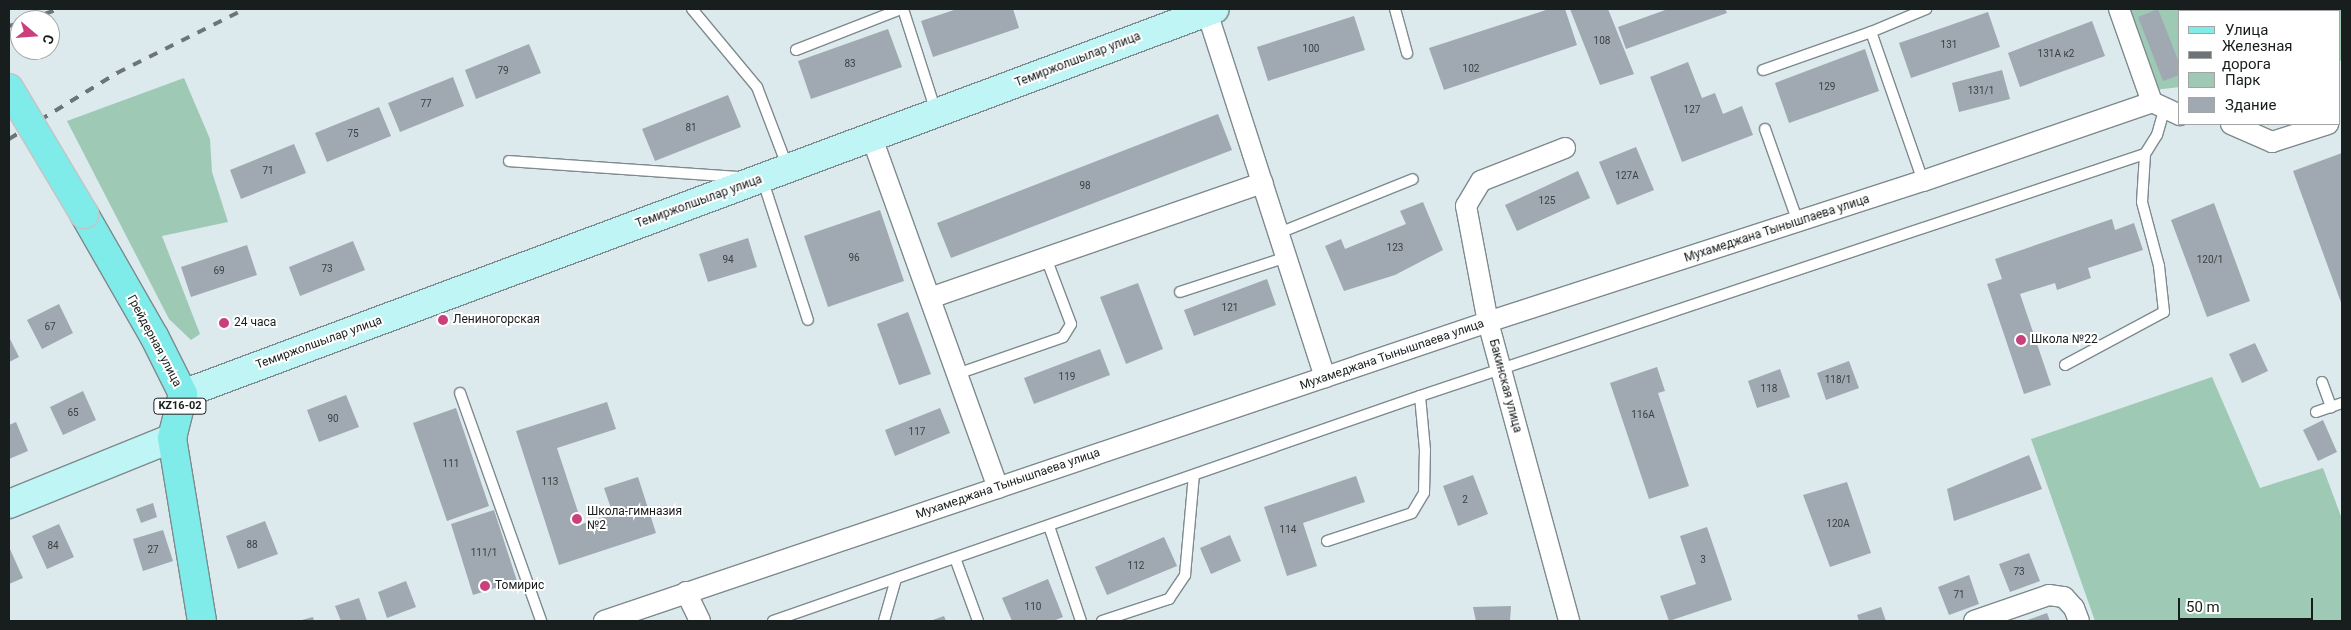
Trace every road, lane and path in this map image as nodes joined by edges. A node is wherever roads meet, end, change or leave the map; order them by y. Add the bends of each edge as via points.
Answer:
1 (692, 9) edge
2 (902, 9) edge
3 (1395, 9) edge
4 (1926, 9) edge
5 (2119, 9) edge
6 (1201, 11) edge
7 (1871, 32) junction
8 (796, 50) dead end
9 (1407, 53) dead end
10 (1763, 70) dead end
11 (9, 88) edge
12 (2166, 108) edge
13 (936, 114) junction
14 (2233, 125) edge
15 (2325, 125) edge
16 (1764, 129) dead end
17 (872, 138) junction
18 (1565, 148) dead end
19 (2146, 154) junction
20 (509, 161) dead end
21 (788, 169) junction
22 (763, 178) junction
23 (1413, 179) dead end
24 (1923, 181) junction
25 (1263, 183) junction
26 (1798, 222) junction
27 (1279, 233) junction
28 (1286, 257) junction
29 (1046, 258) junction
30 (1180, 292) dead end
31 (930, 298) junction
32 (808, 320) dead end
33 (1488, 322) junction
34 (2065, 365) dead end
35 (1500, 369) junction
36 (957, 374) junction
37 (1325, 378) junction
38 (2322, 382) dead end
39 (460, 393) dead end
40 (183, 394) junction
41 (1420, 396) junction
42 (2342, 403) edge
43 (2331, 407) junction
44 (2316, 412) dead end
45 (172, 438) junction
46 (1194, 475) junction
47 (998, 488) junction
48 (9, 504) edge
49 (1049, 526) junction
50 (1327, 541) dead end
51 (955, 558) junction
52 (896, 579) junction
53 (686, 592) junction
54 (202, 621) edge
55 (541, 621) edge
56 (604, 621) edge
57 (700, 621) edge
58 (773, 621) edge
59 (884, 621) edge
60 (978, 621) edge
61 (1081, 621) edge
62 (1102, 621) edge
63 (1569, 621) edge
64 (1974, 621) edge
65 (2079, 621) edge

1 - 21 lane via 757,87
2 - 8 lane
2 - 13 lane
3 - 9 lane
4 - 7 lane
5 - 12 street
6 - 13 street, Темиржолшылар улица
6 - 25 street
7 - 10 lane
7 - 24 lane
11 - 40 main road, Грейдерная улица / KZ16-02, bridge via 154,336
12 - 19 lane via 2157,135
12 - 24 street, Мухамеджана Тынышпаева улица
13 - 17 street, Темиржолшылар улица
14 - 15 street via 2272,142
16 - 26 lane
17 - 21 street, Темиржолшылар улица
17 - 31 street
18 - 33 street, Бакинская улица via 1481,181 1466,206
19 - 34 lane via 2142,202 2159,266 2164,312
19 - 35 lane
20 - 22 lane
21 - 22 street, Темиржолшылар улица
22 - 32 lane
22 - 40 street, Темиржолшылар улица
23 - 27 lane
24 - 26 street, Мухамеджана Тынышпаева улица
25 - 27 street
25 - 29 street
26 - 33 street, Мухамеджана Тынышпаева улица
27 - 28 street
28 - 30 lane
28 - 37 street
29 - 31 street
29 - 36 lane via 1071,324 1063,337
31 - 36 street
33 - 35 street, Бакинская улица
33 - 37 street, Мухамеджана Тынышпаева улица
35 - 41 lane
35 - 63 street, Бакинская улица
36 - 47 street
37 - 47 street, Мухамеджана Тынышпаева улица
38 - 43 lane
39 - 55 lane
40 - 45 main road, Грейдерная улица / KZ16-02
41 - 46 lane
41 - 50 lane via 1425,450 1424,493 1412,513
42 - 43 lane
43 - 44 lane
45 - 48 street
45 - 54 main road, Грейдерная улица / KZ16-02
46 - 49 lane
46 - 62 lane via 1185,575 1169,599
47 - 53 street, Мухамеджана Тынышпаева улица
49 - 51 lane
49 - 61 lane
51 - 52 lane
51 - 60 lane
52 - 58 lane
52 - 59 lane
53 - 56 street, Мухамеджана Тынышпаева улица
53 - 57 street
64 - 65 street via 2049,595 2064,597 2074,608

